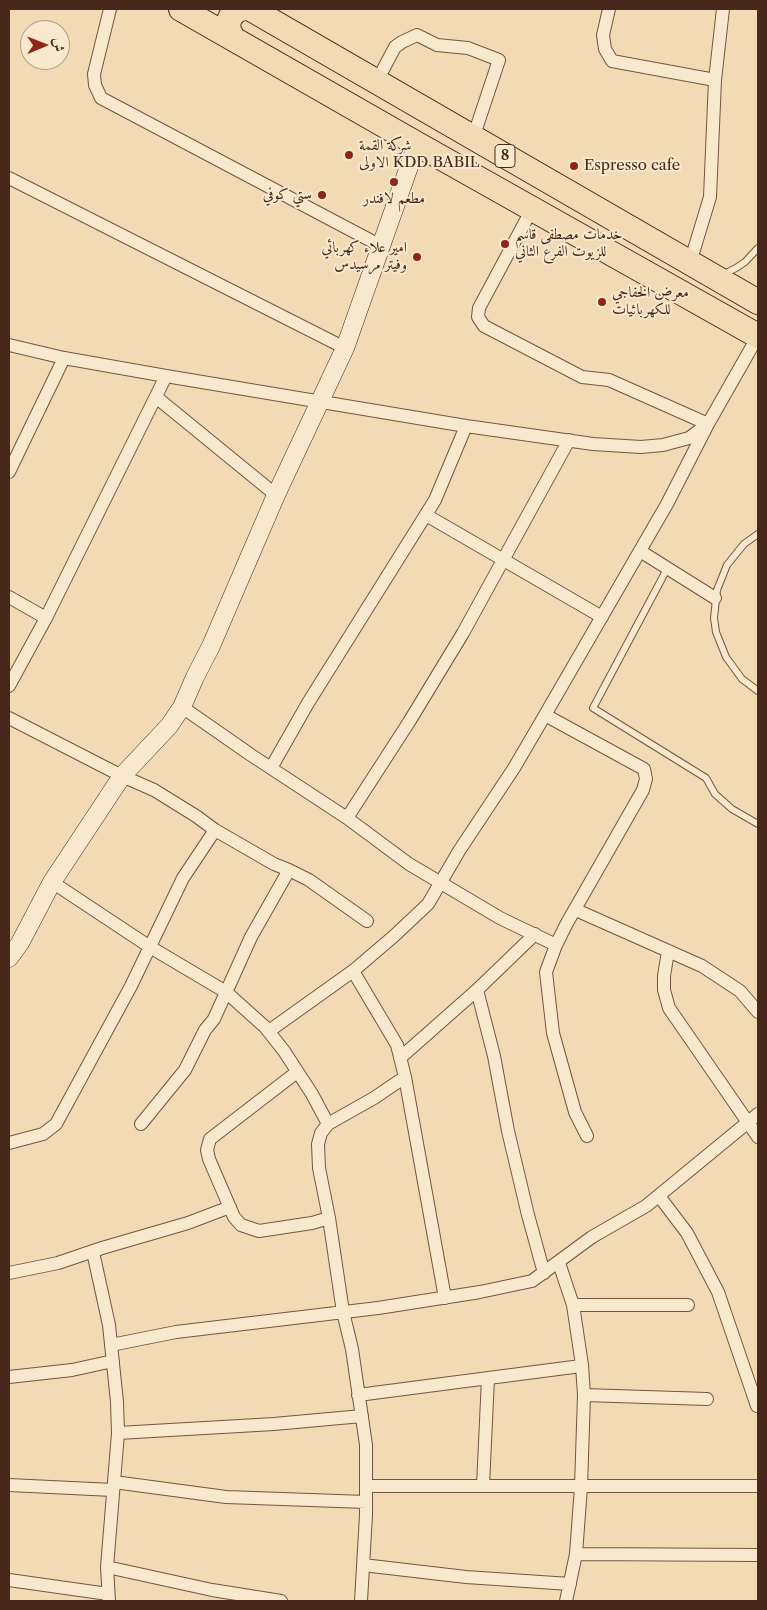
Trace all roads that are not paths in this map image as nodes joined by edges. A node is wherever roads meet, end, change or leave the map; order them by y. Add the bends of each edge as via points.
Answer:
1 (110, 9) edge
2 (181, 9) edge
3 (241, 9) edge
4 (251, 9) edge
5 (609, 9) edge
6 (723, 9) edge
7 (233, 38) junction
8 (715, 80) junction
9 (377, 82) junction
10 (473, 138) junction
11 (417, 144) junction
12 (9, 178) edge
13 (532, 209) junction
14 (381, 246) junction
15 (758, 248) edge
16 (690, 263) junction
17 (715, 277) junction
18 (758, 302) edge
19 (758, 336) edge
20 (9, 345) edge
21 (345, 348) junction
22 (64, 358) junction
23 (166, 376) junction
24 (156, 397) junction
25 (320, 401) junction
26 (708, 424) junction
27 (466, 426) junction
28 (569, 440) junction
29 (9, 472) edge
30 (276, 495) junction
31 (426, 515) junction
32 (758, 534) edge
33 (640, 551) junction
34 (504, 559) junction
35 (668, 569) junction
36 (9, 597) edge
37 (716, 598) junction
38 (602, 617) junction
39 (46, 618) junction
40 (9, 686) edge
41 (758, 691) edge
42 (182, 707) junction
43 (545, 715) junction
44 (9, 718) edge
45 (271, 768) junction
46 (122, 776) junction
47 (347, 818) junction
48 (758, 824) edge
49 (215, 830) junction
50 (289, 870) junction
51 (52, 882) junction
52 (440, 884) junction
53 (576, 910) junction
54 (368, 920) dead end
55 (535, 934) junction
56 (556, 945) junction
57 (150, 947) junction
58 (668, 951) junction
59 (9, 958) edge
60 (353, 971) junction
61 (477, 990) junction
62 (226, 992) junction
63 (758, 1012) edge
64 (268, 1031) junction
65 (400, 1058) junction
66 (296, 1072) junction
67 (405, 1077) junction
68 (758, 1114) edge
69 (748, 1122) junction
70 (141, 1124) dead end
71 (328, 1124) junction
72 (587, 1136) dead end
73 (758, 1137) edge
74 (9, 1144) edge
75 (660, 1196) junction
76 (230, 1207) junction
77 (329, 1218) junction
78 (93, 1252) junction
79 (559, 1263) junction
80 (9, 1273) edge
81 (544, 1273) junction
82 (445, 1298) junction
83 (573, 1305) junction
84 (688, 1305) dead end
85 (343, 1312) junction
86 (111, 1345) junction
87 (113, 1361) junction
88 (581, 1366) junction
89 (9, 1377) edge
90 (488, 1378) junction
91 (358, 1395) junction
92 (584, 1395) junction
93 (707, 1399) dead end
94 (757, 1406) dead end
95 (362, 1416) junction
96 (118, 1433) junction
97 (9, 1485) edge
98 (114, 1486) junction
99 (366, 1486) junction
100 (483, 1486) junction
101 (758, 1486) edge
102 (581, 1487) junction
103 (366, 1502) junction
104 (576, 1554) junction
105 (758, 1555) edge
106 (364, 1565) junction
107 (107, 1567) junction
108 (9, 1580) edge
109 (570, 1584) junction
110 (108, 1598) edge
111 (281, 1601) edge
112 (361, 1601) edge
113 (566, 1601) edge

1 - 14 street via 94,74 95,85 102,98
2 - 7 highway, 8
3 - 7 highway via 236,10 228,23
4 - 9 highway, 8
5 - 8 street via 603,34 605,49 612,61
6 - 8 street
7 - 11 highway, 8
8 - 16 street via 710,197
9 - 10 highway, 8
9 - 10 street via 395,48 417,35 436,45 468,48 499,60
10 - 16 highway, 8
11 - 13 highway, 8
11 - 14 street
12 - 21 street
13 - 19 highway, 8
13 - 26 street via 479,308 478,317 484,326 582,377 609,380
14 - 21 street
15 - 17 lane via 745,262
16 - 17 highway, 8
17 - 18 highway, 8
19 - 26 street
20 - 22 street
21 - 25 street
22 - 23 street
22 - 29 street
23 - 24 street
23 - 25 street
24 - 30 street
24 - 39 street
25 - 27 street
25 - 30 street
26 - 28 street via 689,438 663,445 620,446
26 - 33 street
27 - 28 street
27 - 31 street
28 - 34 street
30 - 42 street
31 - 34 street
31 - 45 street
32 - 37 lane via 744,544 727,565
33 - 35 street
33 - 38 street
34 - 38 street
34 - 47 street via 437,677
35 - 37 street
35 - 48 lane via 593,708 706,778 715,794 726,804
36 - 39 street
37 - 41 lane via 716,632 726,657 742,679
38 - 43 street
39 - 40 street
42 - 45 street
42 - 46 street
43 - 52 street
43 - 53 street via 644,769 646,780
44 - 46 street
45 - 47 street
46 - 49 street via 154,790
46 - 51 street
47 - 52 street
49 - 50 street
49 - 57 street via 184,878
50 - 54 street
50 - 62 street via 250,937
51 - 57 street
51 - 59 street
52 - 55 street
52 - 60 street via 428,904
53 - 56 street
53 - 58 street
55 - 56 street
55 - 61 street
56 - 72 street via 546,972 553,1033 575,1112
57 - 62 street
57 - 74 street via 56,1124 43,1134
58 - 63 street via 702,966 740,991
58 - 69 street via 664,990 669,1008
60 - 64 street
60 - 65 street via 397,1045
61 - 65 street
61 - 81 street
62 - 64 street
62 - 70 street via 185,1070
64 - 66 street
65 - 67 street
66 - 71 street
66 - 76 street via 210,1138 209,1159
67 - 71 street
67 - 82 street
68 - 69 street
69 - 73 street
69 - 75 street
71 - 77 street via 318,1144 319,1168
75 - 79 street via 592,1237
75 - 94 street via 687,1233 718,1292
76 - 77 street via 241,1225 259,1231
76 - 78 street
77 - 85 street
78 - 80 street
78 - 86 street
79 - 81 street
79 - 83 street
81 - 82 street via 532,1282
82 - 85 street
83 - 84 street
83 - 88 street
85 - 86 street via 176,1332
85 - 91 street
86 - 87 street
87 - 89 street via 72,1370
87 - 96 street
88 - 90 street
88 - 92 street
90 - 91 street
90 - 100 street
91 - 95 street
92 - 93 street
92 - 102 street
95 - 96 street
95 - 99 street
96 - 98 street
97 - 98 street
98 - 103 street via 226,1497
98 - 107 street
99 - 100 street
99 - 103 street
100 - 102 street
101 - 102 street
102 - 104 street
103 - 106 street
104 - 105 street
104 - 109 street
106 - 109 street via 466,1577
106 - 112 street
107 - 110 street
107 - 111 street
108 - 110 street
109 - 113 street

